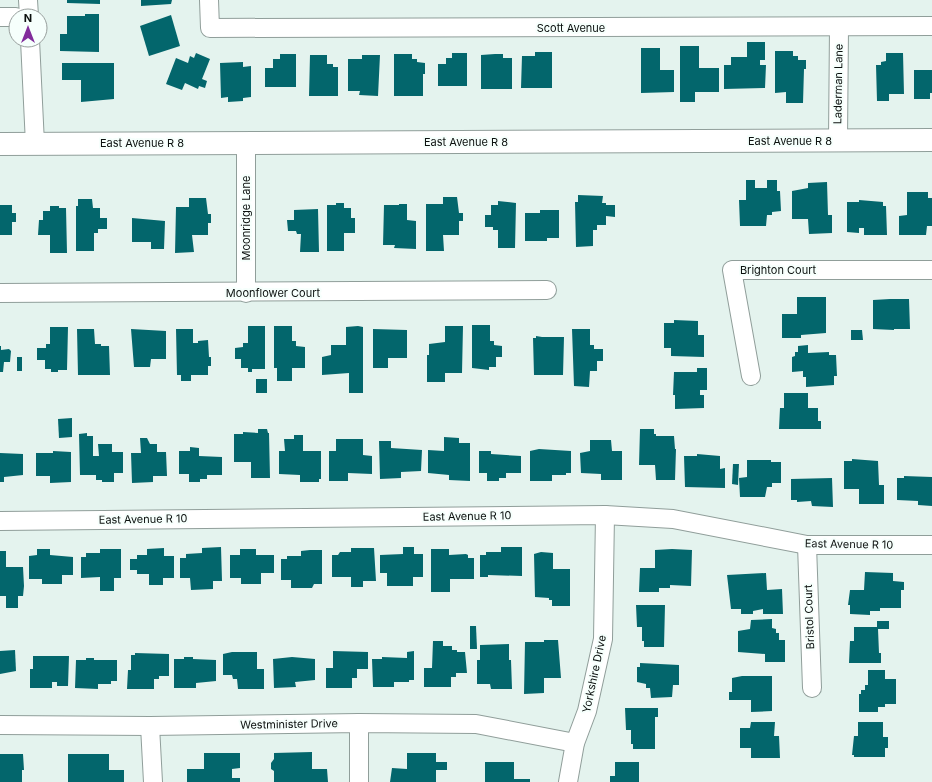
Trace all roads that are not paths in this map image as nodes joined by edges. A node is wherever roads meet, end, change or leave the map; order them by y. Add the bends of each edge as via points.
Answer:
1 (209, 0) edge
2 (932, 26) edge
3 (839, 27) junction
4 (30, 48) edge
5 (838, 140) junction
6 (932, 140) edge
7 (246, 142) junction
8 (0, 144) edge
9 (35, 144) junction
10 (932, 270) edge
11 (547, 290) dead end
12 (0, 293) edge
13 (246, 293) junction
14 (751, 376) dead end
15 (605, 515) junction
16 (0, 521) edge
17 (807, 545) junction
18 (932, 545) edge
19 (812, 688) dead end
20 (359, 723) junction
21 (0, 725) edge
22 (150, 726) junction
23 (575, 743) junction
24 (153, 782) edge
25 (359, 782) edge
26 (568, 782) edge

1 - 3 street, Scott Avenue via 210,28
2 - 3 street, Scott Avenue
3 - 5 street, Laderman Lane
4 - 9 street
5 - 6 street, East Avenue R 8
5 - 7 street, East Avenue R 8
7 - 9 street, East Avenue R 8
7 - 13 street, Moonridge Lane
8 - 9 street, East Avenue R 8
10 - 14 street, Brighton Court via 732,270
11 - 13 street, Moonflower Court
12 - 13 street, Moonflower Court
15 - 16 street, East Avenue R 10
15 - 17 street, East Avenue R 10 via 673,519
15 - 23 street, Yorkshire Drive via 603,639 587,711
17 - 18 street, East Avenue R 10
17 - 19 street, Bristol Court
20 - 22 street, Westminister Drive
20 - 23 street, Westminister Drive via 476,724
20 - 25 street
21 - 22 street, Westminister Drive
22 - 24 street
23 - 26 street, Yorkshire Drive

